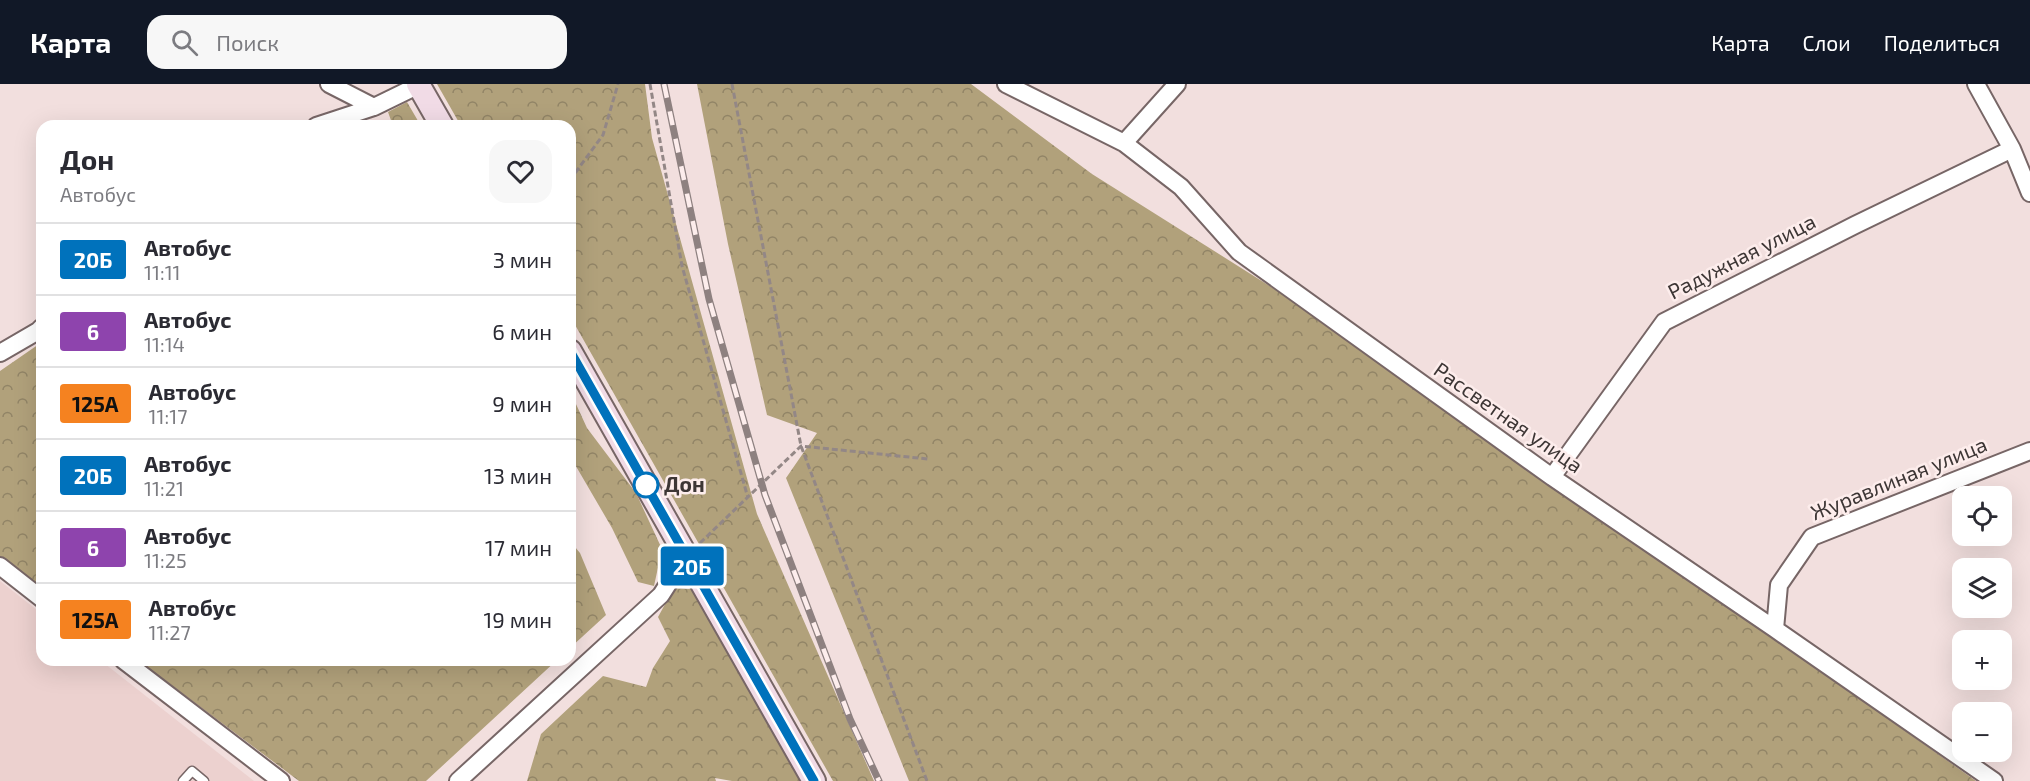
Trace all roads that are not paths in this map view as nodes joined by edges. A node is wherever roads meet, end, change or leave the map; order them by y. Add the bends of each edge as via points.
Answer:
1 (329, 84) edge
2 (1006, 84) edge
3 (1177, 84) edge
4 (1976, 84) edge
5 (419, 85) edge
6 (374, 107) junction
7 (334, 120) edge
8 (439, 120) edge
9 (1124, 143) junction
10 (2012, 148) junction
11 (2030, 193) edge
12 (36, 332) edge
13 (0, 353) edge
14 (576, 362) edge
15 (2030, 451) edge
16 (1552, 477) junction
17 (686, 556) junction
18 (0, 567) edge
19 (36, 594) edge
20 (1775, 628) junction
21 (131, 666) edge
22 (183, 781) edge
23 (204, 781) edge
24 (281, 781) edge
25 (458, 781) edge
26 (814, 781) edge
27 (1994, 781) edge

1 - 6 street
2 - 9 street, Рассветная улица
3 - 9 street
4 - 10 street
5 - 6 street
5 - 8 street
6 - 7 street
9 - 16 street, Рассветная улица via 1181,187 1239,252
10 - 11 street
10 - 16 street, Радужная улица via 1664,322
12 - 13 street
14 - 17 street
15 - 20 street, Журавлиная улица via 1812,537 1779,585
16 - 20 street, Рассветная улица
17 - 25 street via 661,595
17 - 26 street
18 - 19 street
20 - 27 street, Рассветная улица
21 - 24 street
22 - 23 lane via 192,771

